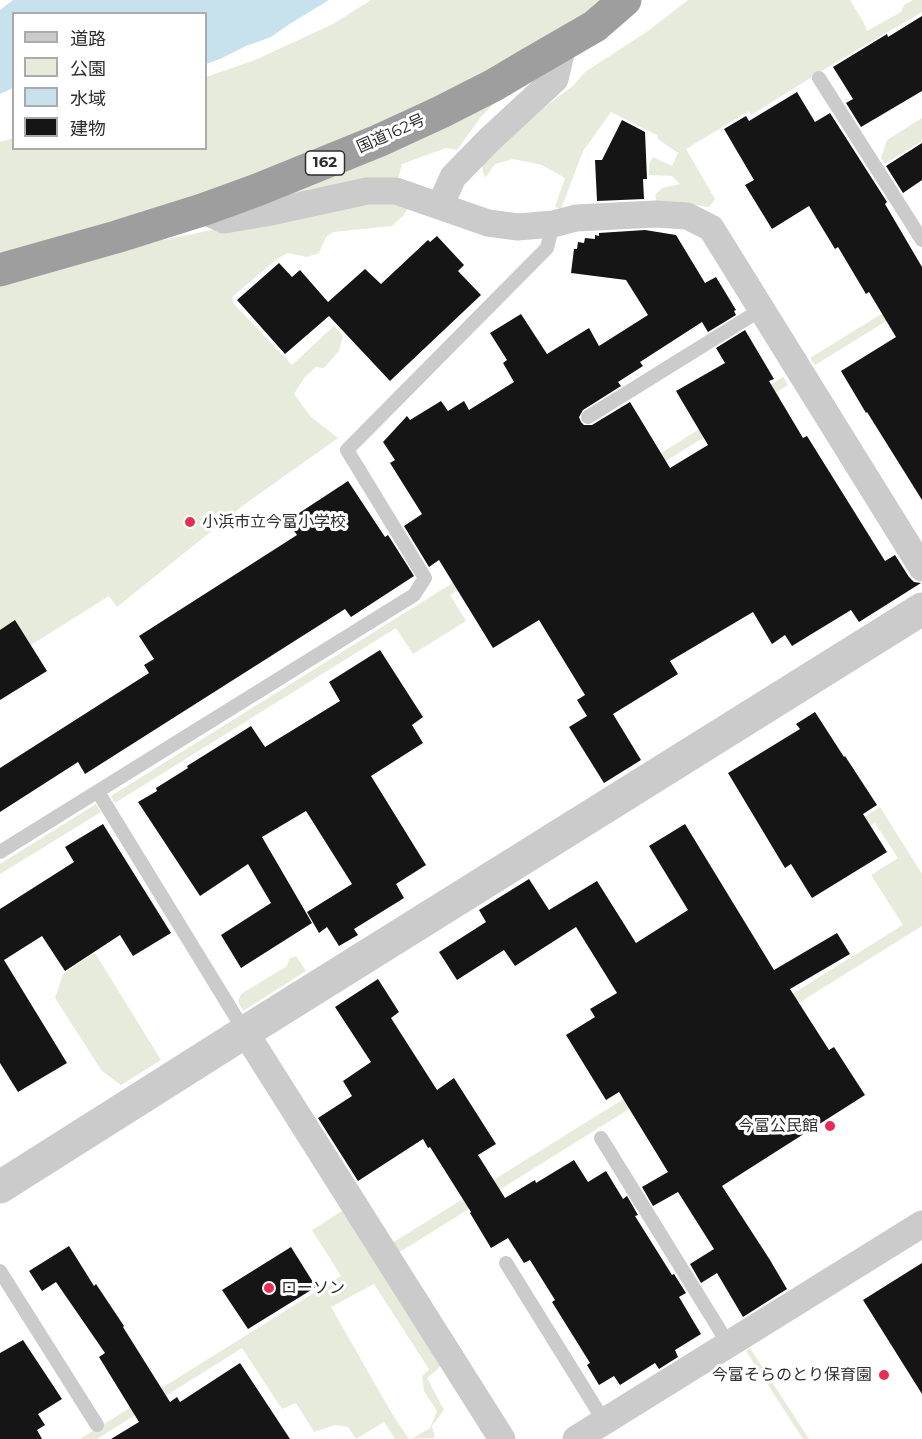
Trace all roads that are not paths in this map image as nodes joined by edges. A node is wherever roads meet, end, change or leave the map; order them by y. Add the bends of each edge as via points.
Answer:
1 (625, 0) edge
2 (563, 45) junction
3 (819, 78) dead end
4 (440, 206) junction
5 (202, 210) junction
6 (553, 224) junction
7 (922, 240) edge
8 (0, 270) edge
9 (762, 309) junction
10 (588, 417) dead end
11 (922, 568) edge
12 (922, 609) edge
13 (98, 792) junction
14 (0, 852) edge
15 (245, 1032) junction
16 (601, 1138) dead end
17 (0, 1187) edge
18 (922, 1224) edge
19 (506, 1263) dead end
20 (0, 1271) edge
21 (729, 1345) junction
22 (604, 1421) junction
23 (97, 1425) dead end
24 (502, 1439) edge
25 (576, 1439) edge

1 - 2 highway, 国道162号 / 162 via 595,26
2 - 4 street via 555,79 453,177
2 - 5 highway, 国道162号 / 162 via 494,85 378,141
3 - 7 lane
4 - 5 street via 396,191 367,191 224,220
4 - 6 street via 488,223 518,227
5 - 8 highway, 国道162号 / 162
6 - 9 street via 576,218 687,216 711,228
6 - 13 lane via 547,248 347,450 425,578 414,595
9 - 10 lane
9 - 11 street
12 - 15 street
13 - 14 lane
13 - 15 lane
15 - 17 street
15 - 24 street
16 - 21 lane
18 - 21 street
19 - 22 lane
20 - 23 lane
21 - 22 street
22 - 25 street

